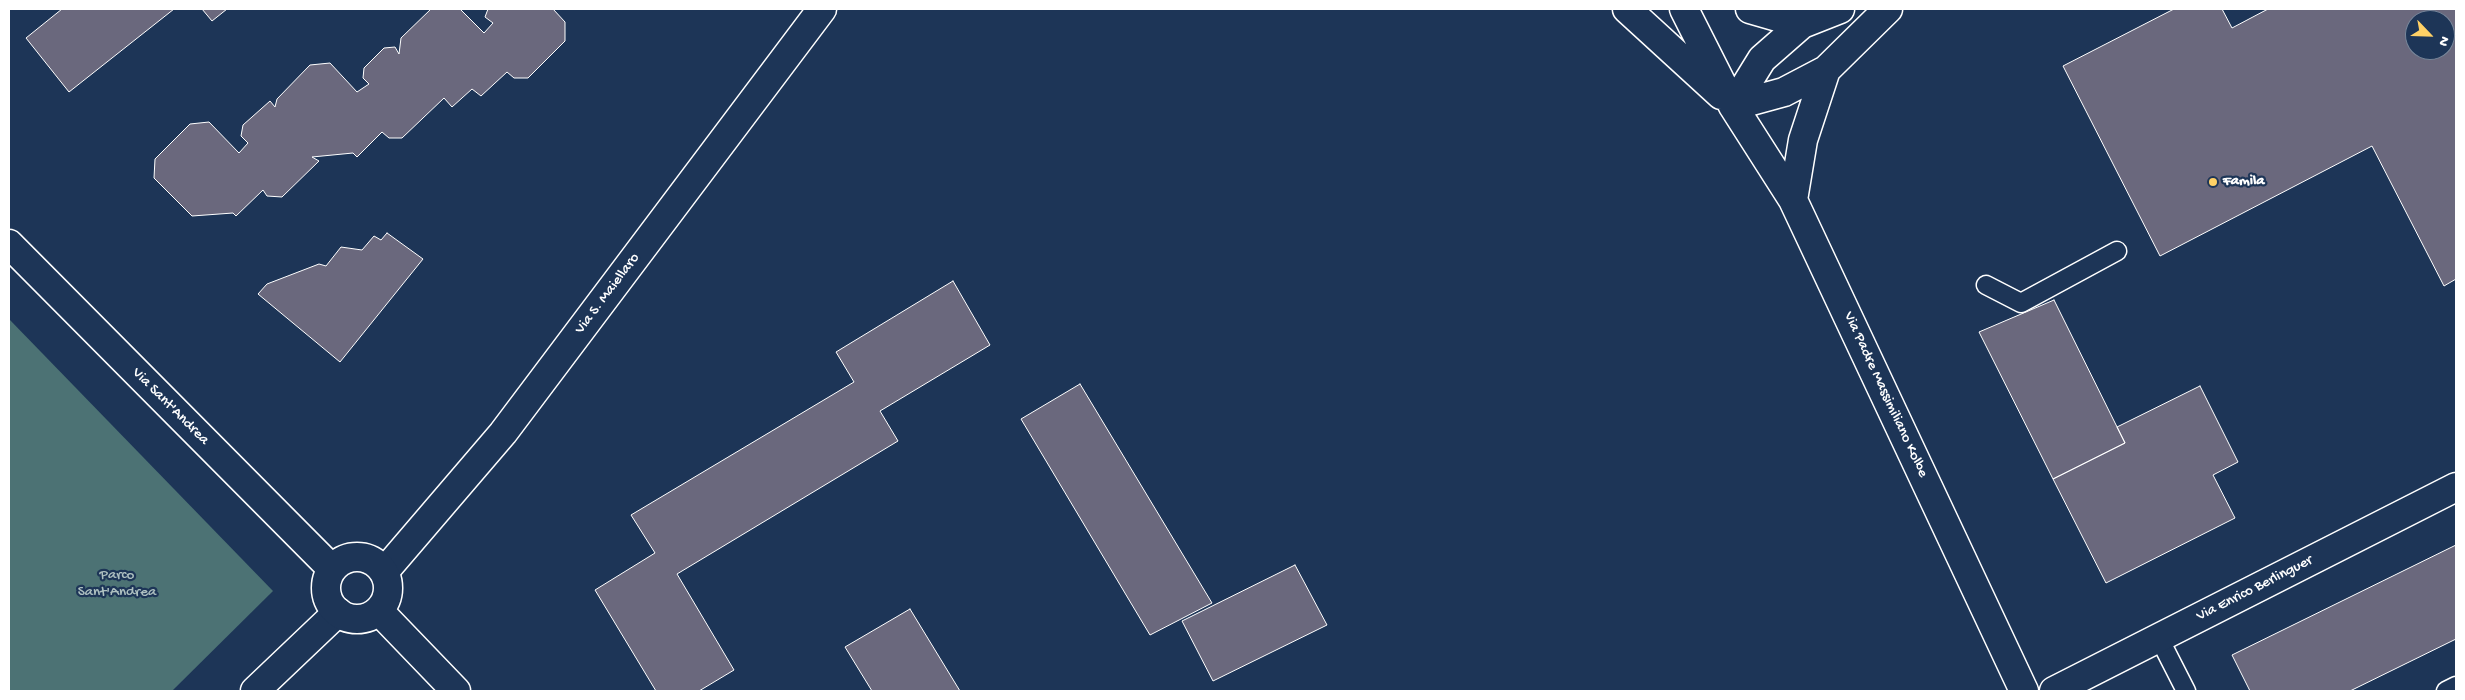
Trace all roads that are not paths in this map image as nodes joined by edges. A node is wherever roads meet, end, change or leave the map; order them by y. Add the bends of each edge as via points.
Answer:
1 (822, 9) edge
2 (1627, 9) edge
3 (1684, 9) edge
4 (1750, 9) edge
5 (1840, 9) edge
6 (1888, 9) edge
7 (1802, 24) junction
8 (1826, 70) junction
9 (1733, 106) junction
10 (1793, 200) junction
11 (9, 244) edge
12 (2117, 251) dead end
13 (1986, 285) dead end
14 (2456, 487) edge
15 (332, 569) junction
16 (384, 572) junction
17 (379, 611) junction
18 (338, 612) junction
19 (2159, 638) junction
20 (2456, 686) edge
21 (255, 691) edge
22 (456, 691) edge
23 (2024, 691) edge
24 (2054, 691) edge
25 (2186, 691) edge
26 (2446, 691) edge

1 - 16 street, Via S. Maiellaro via 503,433
2 - 9 street, Via Padre Massimiliano Kolbe
3 - 9 street, Via Padre Massimiliano Kolbe
4 - 7 street
5 - 7 street
6 - 8 street
7 - 9 street via 1762,59
8 - 9 street via 1784,92
8 - 10 street via 1803,140
9 - 10 street, Via Padre Massimiliano Kolbe
10 - 23 street, Via Padre Massimiliano Kolbe
11 - 15 street, Via Sant'Andrea
12 - 13 lane via 2021,303
14 - 19 street, Via Enrico Berlinguer
15 - 16 street via 349,558 359,557 378,564
15 - 18 street via 326,588 327,597
16 - 17 street via 388,592
17 - 18 street via 372,616 354,619
17 - 22 street
18 - 21 street
19 - 24 street, Via Enrico Berlinguer
19 - 25 lane
20 - 26 lane

